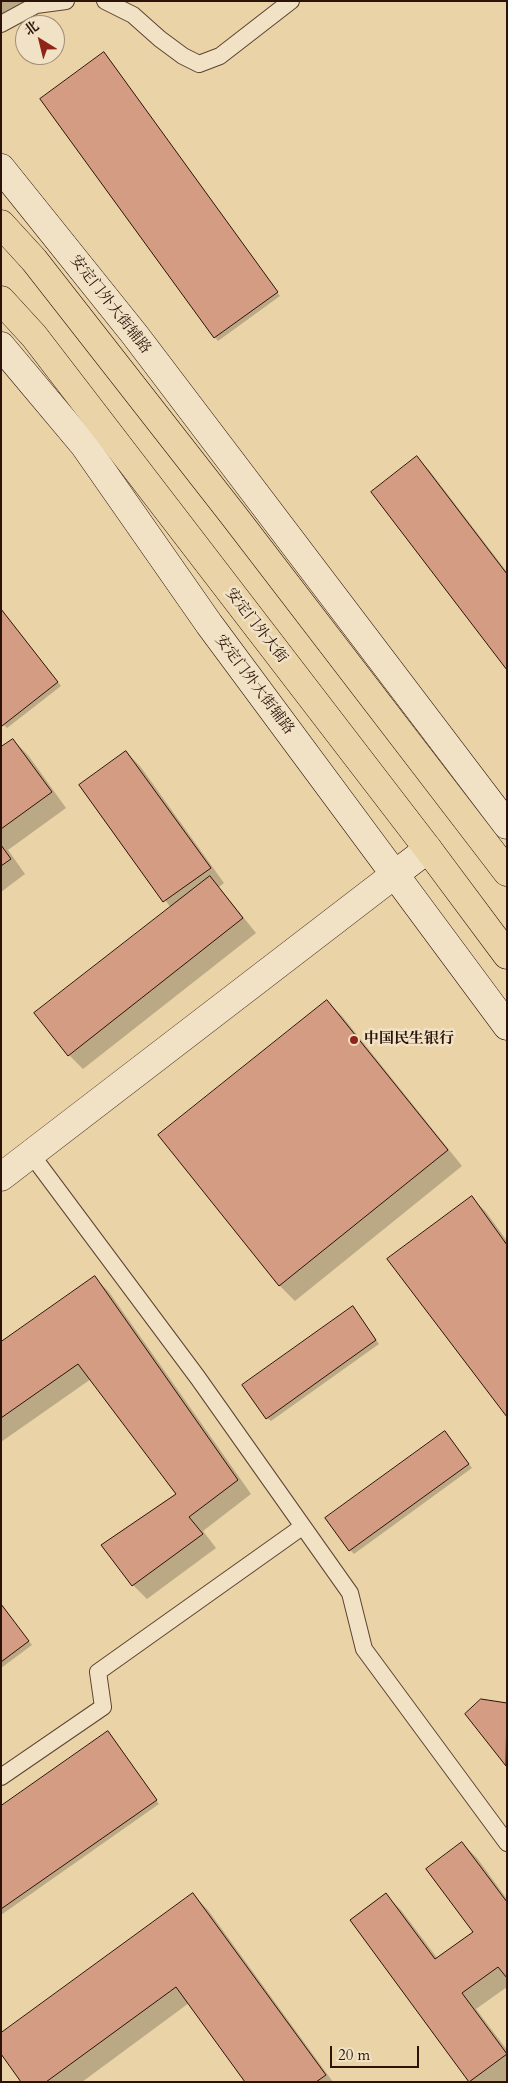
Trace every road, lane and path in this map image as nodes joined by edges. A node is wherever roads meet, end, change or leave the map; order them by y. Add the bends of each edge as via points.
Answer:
1 (66, 1) edge
2 (105, 1) edge
3 (291, 1) edge
4 (1, 24) edge
5 (1, 168) edge
6 (1, 224) edge
7 (1, 300) edge
8 (1, 346) edge
9 (463, 816) junction
10 (506, 823) edge
11 (428, 849) junction
12 (507, 872) edge
13 (394, 874) junction
14 (507, 955) edge
15 (507, 1026) edge
16 (31, 1154) junction
17 (1, 1177) edge
18 (302, 1527) junction
19 (1, 1778) edge
20 (507, 1843) edge

1 - 4 lane via 36,5
2 - 3 lane via 133,15 160,39 199,64 220,56
5 - 10 street, 安定门外大街辅路 via 135,335
6 - 9 main road via 34,260 234,516
7 - 11 main road, 安定门外大街 via 34,336
8 - 13 street, 安定门外大街辅路 via 84,445 208,624
9 - 10 street
9 - 12 main road
11 - 13 street
11 - 14 main road, 安定门外大街
13 - 15 street, 安定门外大街辅路
13 - 16 street
16 - 17 street
16 - 18 lane via 198,1378
18 - 19 lane via 98,1672 103,1708
18 - 20 lane via 350,1593 364,1649

